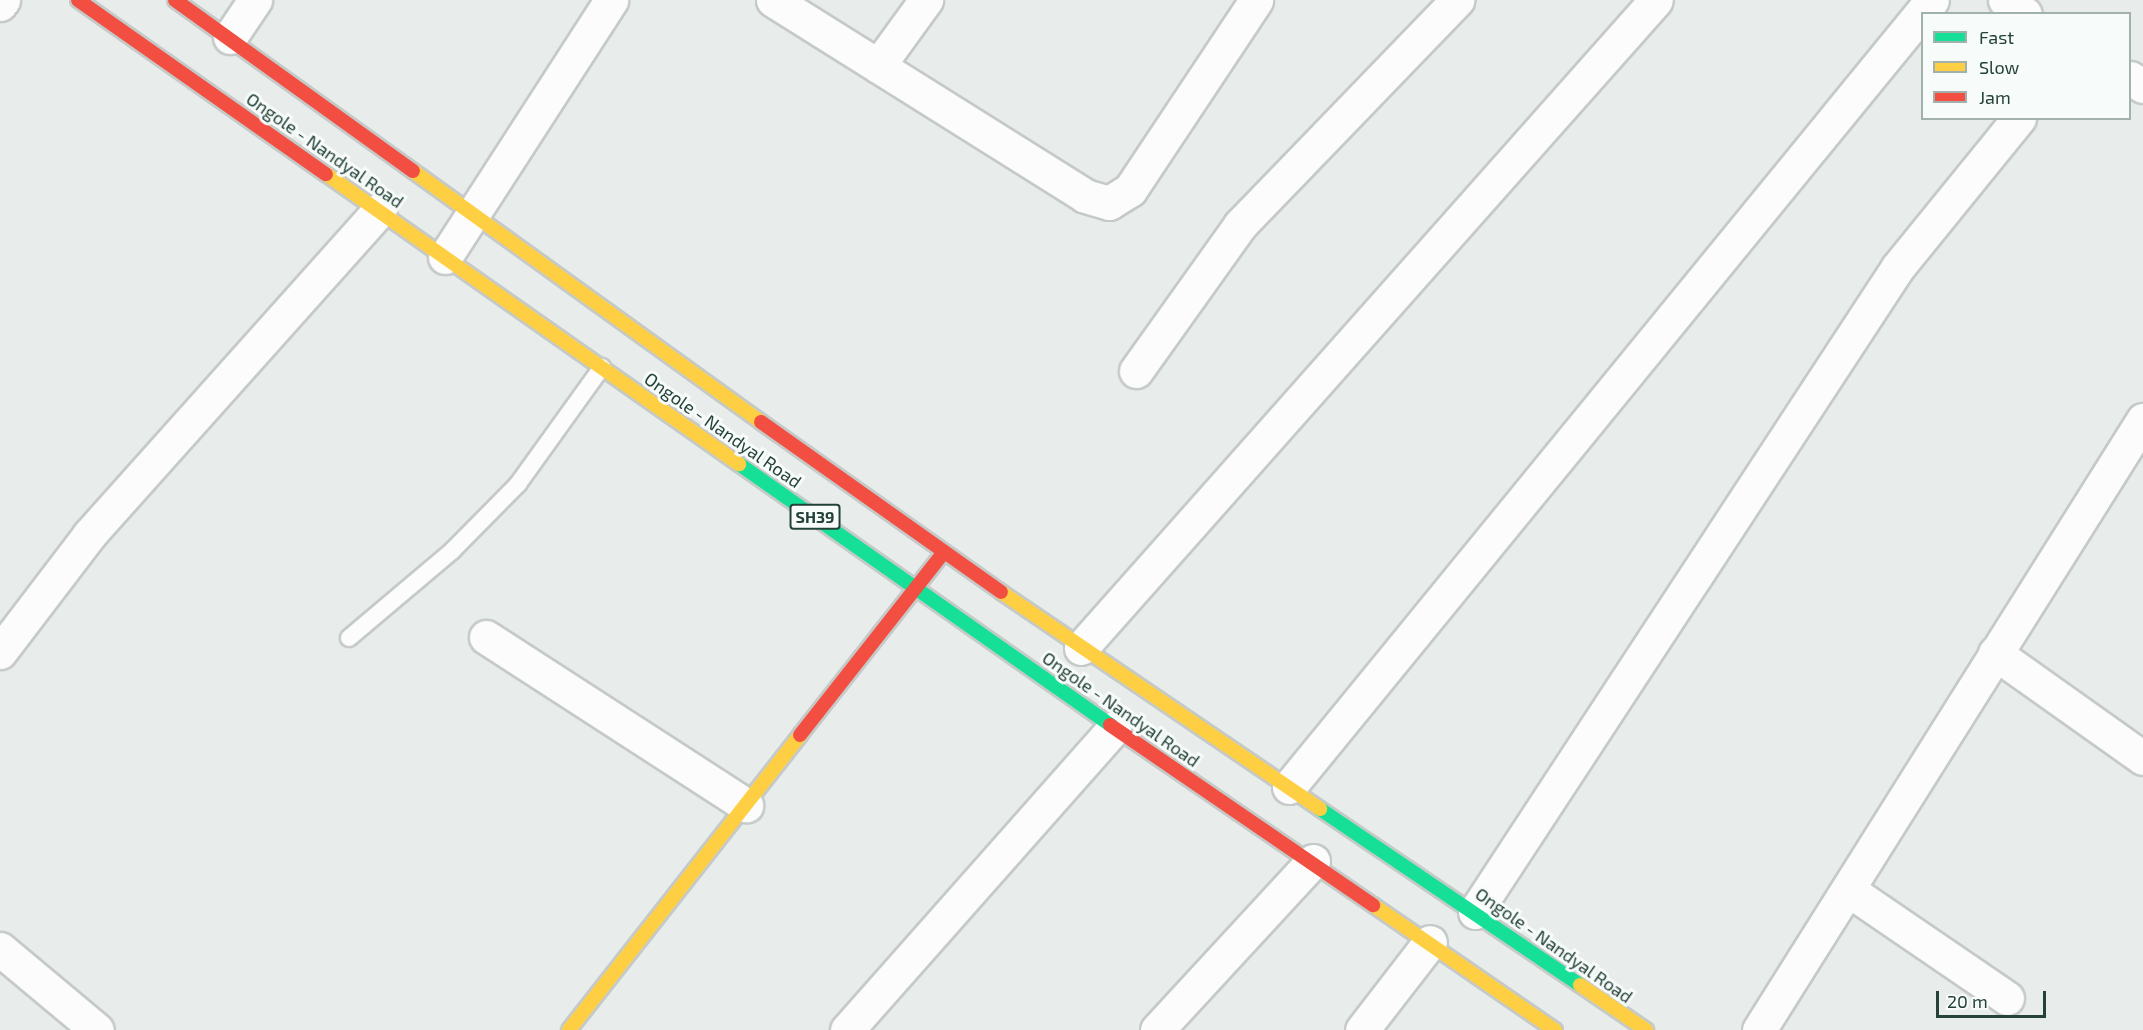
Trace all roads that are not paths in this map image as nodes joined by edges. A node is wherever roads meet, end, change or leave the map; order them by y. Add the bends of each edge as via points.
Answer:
1 (3, 0) edge
2 (78, 0) edge
3 (175, 0) edge
4 (255, 0) edge
5 (611, 0) edge
6 (773, 0) edge
7 (926, 0) edge
8 (1256, 0) edge
9 (1457, 0) edge
10 (1656, 0) edge
11 (1932, 0) edge
12 (0, 4) edge
13 (1922, 12) edge
14 (1921, 13) edge
15 (230, 37) junction
16 (878, 66) junction
17 (2017, 120) edge
18 (380, 210) junction
19 (476, 214) junction
20 (446, 257) junction
21 (602, 367) junction
22 (1136, 371) dead end
23 (2143, 420) edge
24 (943, 553) junction
25 (916, 588) junction
26 (486, 637) dead end
27 (349, 638) dead end
28 (1081, 648) junction
29 (0, 652) edge
30 (1995, 653) junction
31 (1114, 728) junction
32 (2143, 758) edge
33 (1289, 787) junction
34 (746, 805) junction
35 (1313, 861) junction
36 (1850, 891) junction
37 (1475, 912) junction
38 (1430, 942) junction
39 (0, 949) edge
40 (2007, 998) dead end
41 (1553, 1029) edge
42 (97, 1030) edge
43 (569, 1030) edge
44 (847, 1030) edge
45 (1157, 1030) edge
46 (1362, 1030) edge
47 (1646, 1030) edge
48 (1759, 1030) edge

1 - 12 street
2 - 18 main road, Ongole - Nandyal Road / SH39
3 - 15 main road, Ongole - Nandyal Road / SH39
4 - 15 street
5 - 19 street
6 - 16 street
7 - 16 street
8 - 16 street via 1130,190 1110,203 1085,196
9 - 22 street via 1240,225
10 - 28 street
11 - 13 street
14 - 33 street
15 - 19 main road, Ongole - Nandyal Road / SH39
17 - 37 street via 1898,267
18 - 20 main road, Ongole - Nandyal Road / SH39
18 - 29 street via 89,535
19 - 20 street
19 - 24 main road, Ongole - Nandyal Road / SH39
20 - 21 main road, Ongole - Nandyal Road / SH39
21 - 25 main road, Ongole - Nandyal Road / SH39
21 - 27 lane via 518,484 453,550
23 - 30 street
24 - 25 main road
24 - 28 main road, Ongole - Nandyal Road / SH39
25 - 31 main road, Ongole - Nandyal Road / SH39
25 - 34 main road
26 - 34 street
28 - 33 main road, Ongole - Nandyal Road / SH39
30 - 32 street
30 - 36 street
31 - 35 main road, Ongole - Nandyal Road / SH39
31 - 44 street
33 - 37 main road, Ongole - Nandyal Road / SH39
34 - 43 main road
35 - 38 main road, Ongole - Nandyal Road / SH39
35 - 45 street
36 - 40 street
36 - 48 street
37 - 47 main road, Ongole - Nandyal Road / SH39
38 - 41 main road, Ongole - Nandyal Road / SH39
38 - 46 street
39 - 42 street

